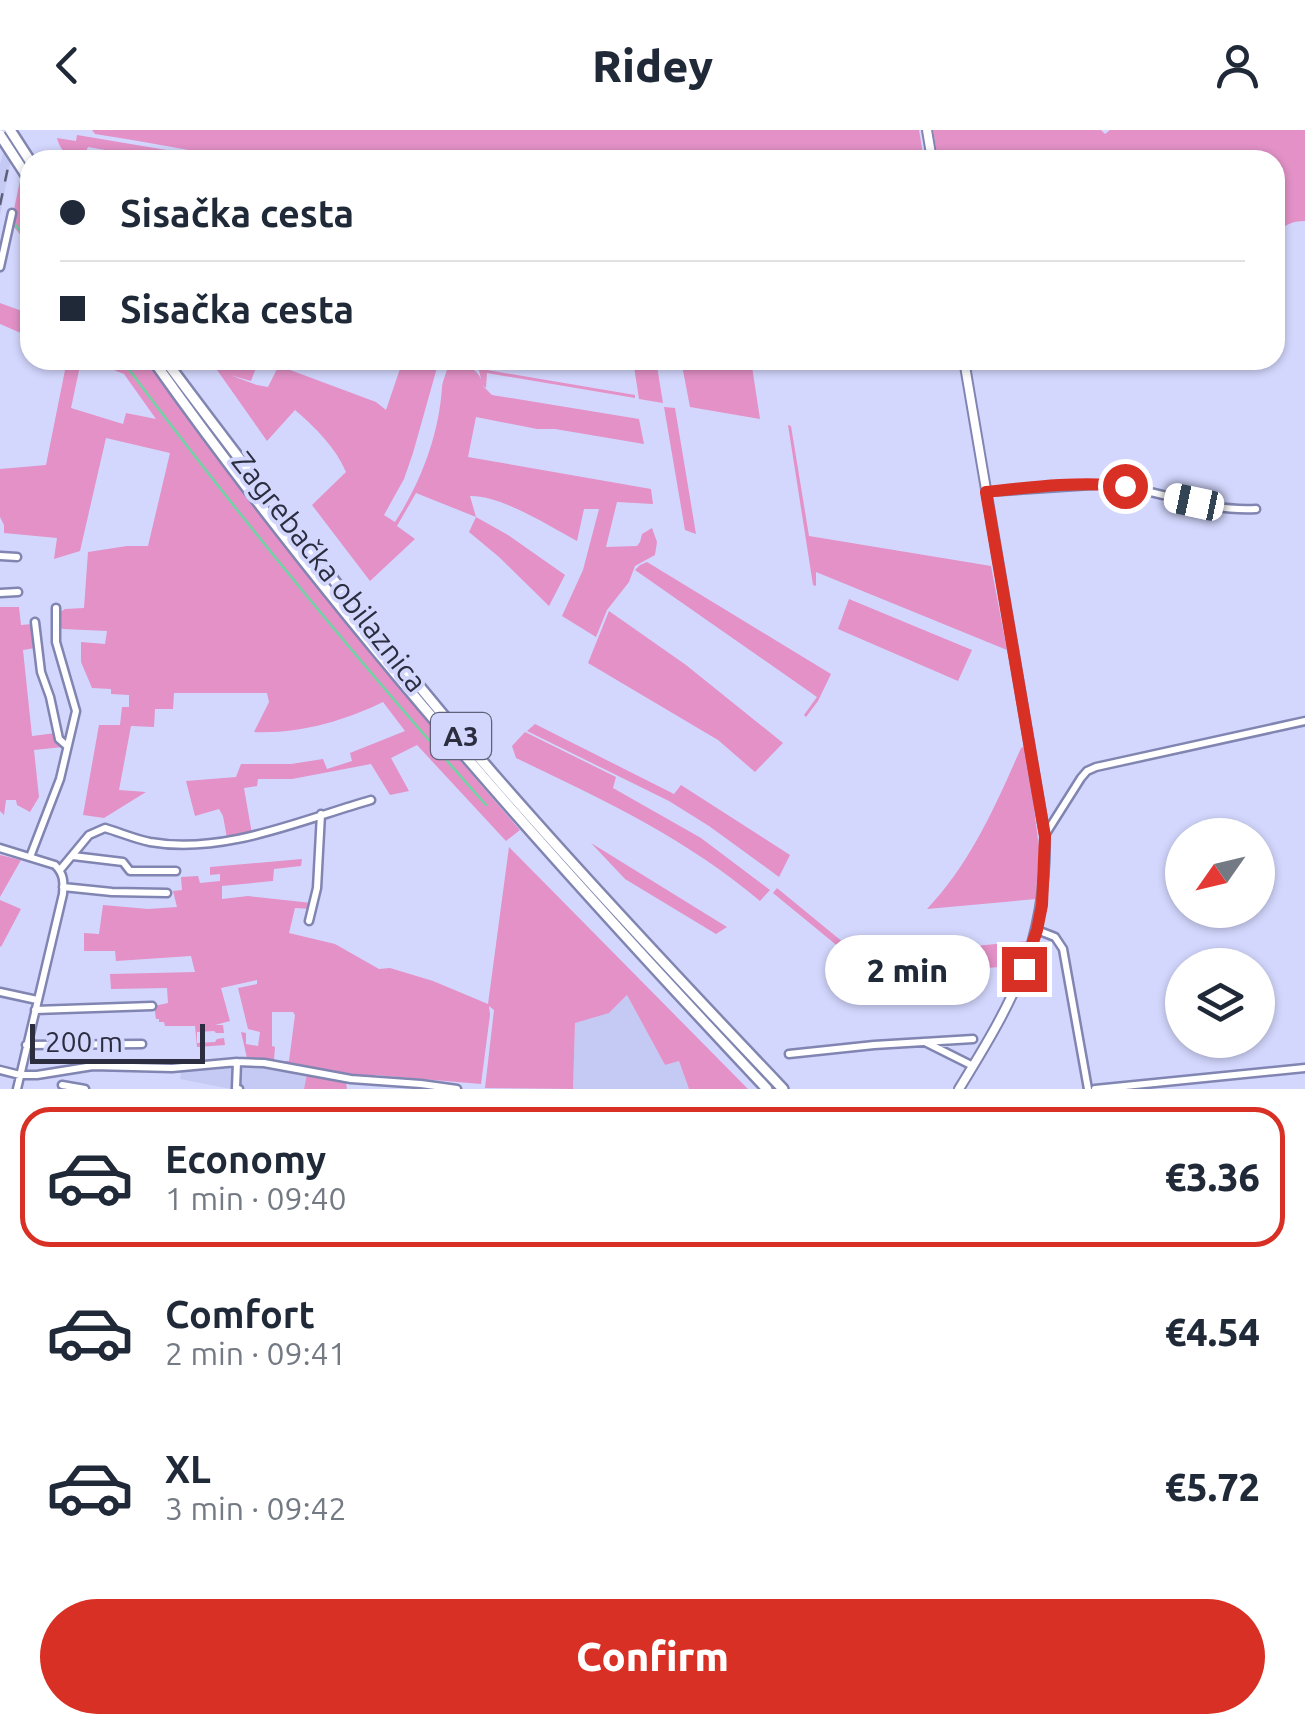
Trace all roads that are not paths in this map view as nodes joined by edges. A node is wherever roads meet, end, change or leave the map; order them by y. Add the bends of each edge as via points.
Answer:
1 (0, 135) edge
2 (20, 166) edge
3 (12, 213) dead end
4 (0, 266) edge
5 (160, 370) edge
6 (173, 370) edge
7 (966, 370) edge
8 (986, 492) junction
9 (1256, 508) dead end
10 (0, 556) edge
11 (16, 557) dead end
12 (0, 592) edge
13 (18, 592) dead end
14 (56, 608) dead end
15 (35, 622) dead end
16 (1305, 721) edge
17 (66, 746) junction
18 (371, 800) dead end
19 (321, 814) junction
20 (1045, 836) junction
21 (0, 848) edge
22 (72, 856) junction
23 (30, 857) junction
24 (60, 870) junction
25 (176, 872) dead end
26 (63, 887) junction
27 (166, 894) dead end
28 (310, 921) dead end
29 (1037, 930) junction
30 (0, 992) edge
31 (37, 1000) junction
32 (152, 1006) dead end
33 (35, 1010) junction
34 (973, 1039) dead end
35 (925, 1042) junction
36 (142, 1044) dead end
37 (26, 1045) junction
38 (789, 1054) dead end
39 (237, 1062) junction
40 (973, 1066) junction
41 (1305, 1068) edge
42 (0, 1070) edge
43 (62, 1070) junction
44 (20, 1075) junction
45 (350, 1078) junction
46 (62, 1087) edge
47 (18, 1089) edge
48 (85, 1089) edge
49 (239, 1089) edge
50 (351, 1089) edge
51 (456, 1089) edge
52 (768, 1089) edge
53 (782, 1089) edge
54 (958, 1089) edge
55 (1092, 1089) edge

1 - 2 highway, bridge
3 - 4 street
5 - 52 highway, Zagrebačka obilaznica / A3 via 412,695
6 - 53 highway, Zagrebačka obilaznica / A3 via 432,702
7 - 8 main road
8 - 9 street via 1106,484 1222,508
8 - 20 main road
10 - 11 street
12 - 13 street
14 - 17 street via 56,642 76,711
15 - 17 street via 39,663
16 - 20 street via 1096,766 1080,778
17 - 23 street
18 - 19 street
19 - 22 street via 255,835 181,844 105,828 89,835
19 - 28 street
20 - 29 main road
21 - 23 street
22 - 24 street
22 - 25 street via 123,862 130,871
23 - 24 street
24 - 26 street
26 - 27 street
26 - 31 street
29 - 40 main road via 1016,989
29 - 55 street via 1055,936 1064,949
30 - 31 street
31 - 33 street
32 - 33 street
33 - 37 street
34 - 35 street
35 - 38 street
35 - 40 street
36 - 37 street
37 - 44 street
39 - 43 street
39 - 45 street
39 - 49 street
40 - 54 main road
41 - 55 street
42 - 44 street
43 - 44 street
43 - 46 street
44 - 47 street
45 - 50 street
45 - 51 street
46 - 48 street

